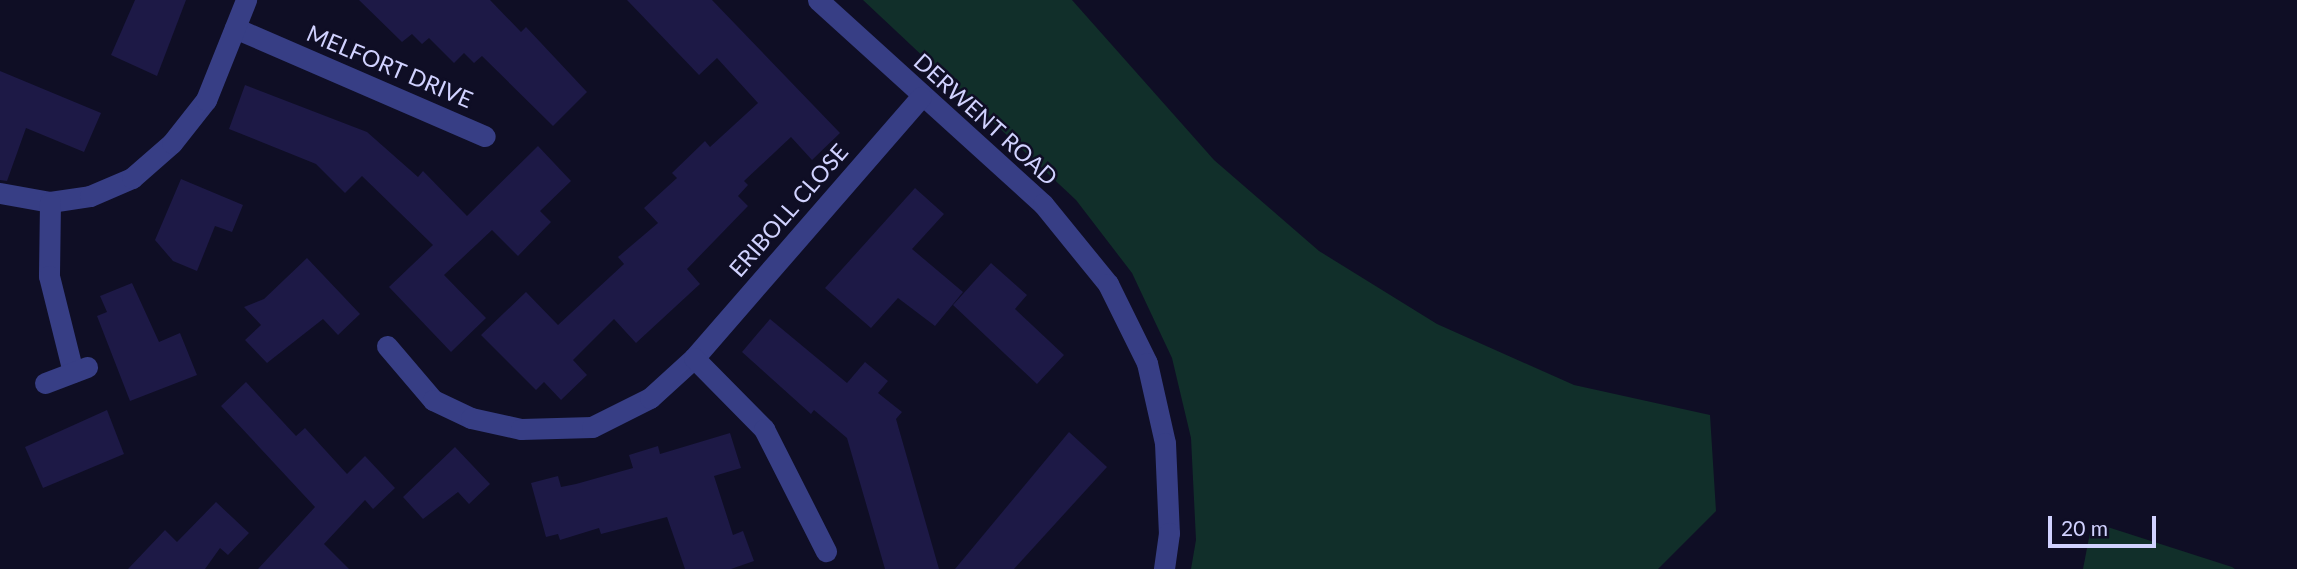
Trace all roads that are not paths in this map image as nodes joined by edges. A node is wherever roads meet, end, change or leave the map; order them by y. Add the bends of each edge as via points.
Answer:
1 (246, 0) edge
2 (818, 0) edge
3 (235, 28) junction
4 (921, 97) junction
5 (485, 136) dead end
6 (0, 193) edge
7 (50, 202) junction
8 (387, 346) dead end
9 (694, 358) junction
10 (45, 383) dead end
11 (826, 551) dead end
12 (1164, 569) edge

1 - 3 street
2 - 4 street, DERWENT ROAD
3 - 5 street, MELFORT DRIVE
3 - 7 street via 206,100 172,143 131,178 90,196
4 - 9 street, ERIBOLL CLOSE
4 - 12 street, DERWENT ROAD via 1043,204 1108,284 1147,363 1165,443 1169,533
6 - 7 street
7 - 10 street via 49,276 80,370
8 - 9 street, ERIBOLL CLOSE via 433,400 471,418 521,429 592,427 650,398
9 - 11 street via 764,429

